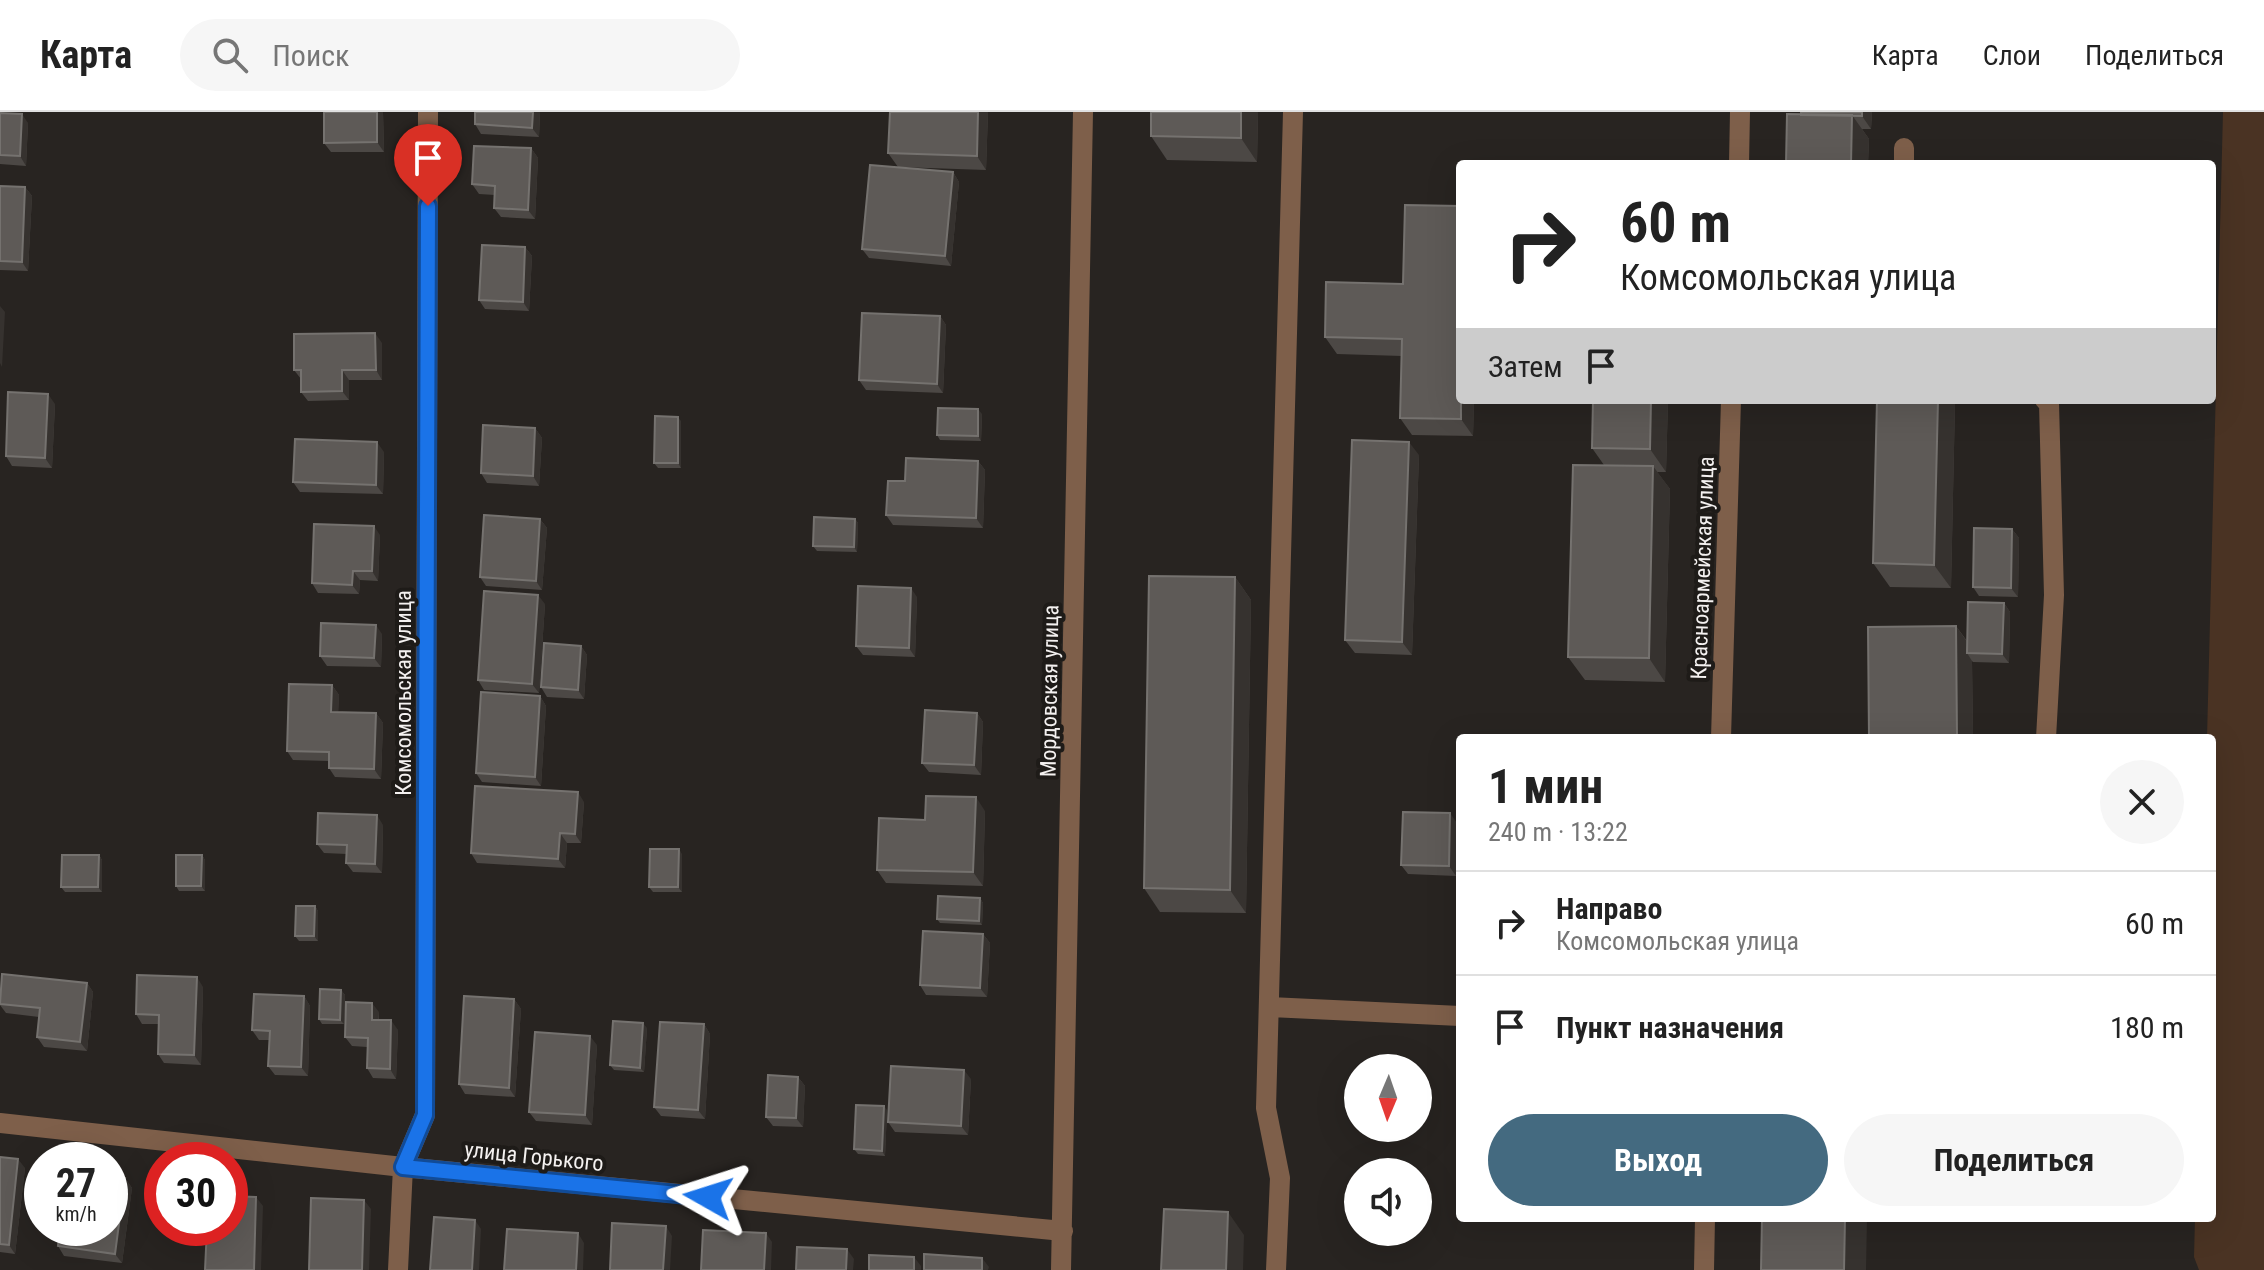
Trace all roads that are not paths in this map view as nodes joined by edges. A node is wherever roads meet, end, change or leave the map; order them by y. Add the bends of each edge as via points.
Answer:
1 (428, 112) edge
2 (1083, 112) edge
3 (1293, 112) edge
4 (1740, 112) edge
5 (1739, 160) edge
6 (1731, 404) edge
7 (2049, 404) edge
8 (1721, 734) edge
9 (2046, 734) edge
10 (1269, 1007) junction
11 (1456, 1016) edge
12 (0, 1123) edge
13 (403, 1167) junction
14 (1705, 1222) edge
15 (1063, 1231) junction
16 (398, 1270) edge
17 (1061, 1270) edge
18 (1276, 1270) edge
19 (1704, 1270) edge

1 - 13 street, Комсомольская улица via 425,1115
2 - 15 street, Мордовская улица
3 - 10 street
4 - 5 street
6 - 8 street, Красноармейская улица
7 - 9 street via 2054,595
10 - 11 street
10 - 18 street via 1266,1108 1280,1178
12 - 13 street, улица Горького
13 - 15 street, улица Горького
13 - 16 street, Комсомольская улица
14 - 19 street
15 - 17 street, Мордовская улица

